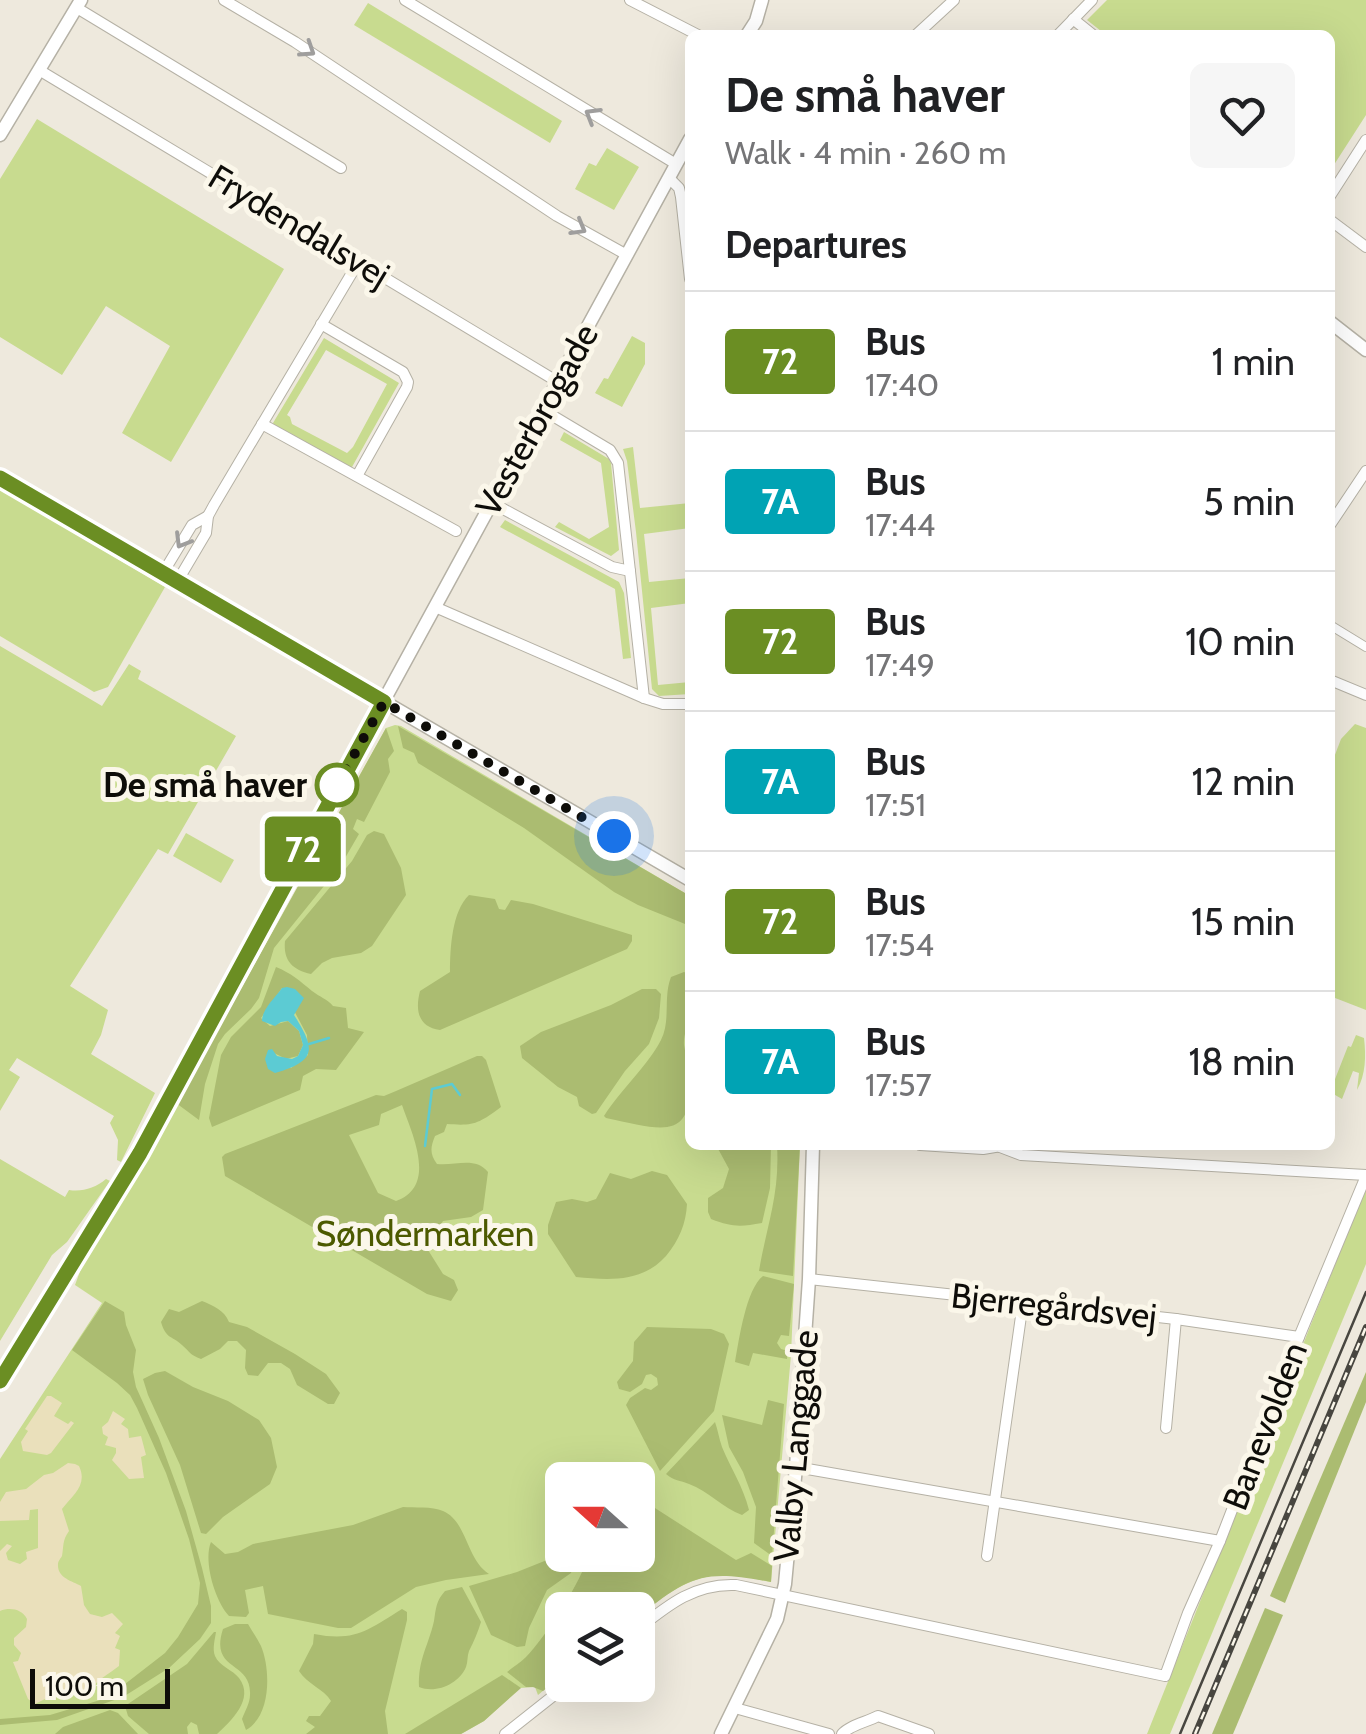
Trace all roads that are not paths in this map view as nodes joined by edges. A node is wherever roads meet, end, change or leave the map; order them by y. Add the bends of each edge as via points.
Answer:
1 (224, 0) edge
2 (404, 0) edge
3 (630, 0) edge
4 (759, 0) edge
5 (954, 0) edge
6 (1092, 0) edge
7 (79, 4) edge
8 (1073, 19) junction
9 (688, 30) edge
10 (746, 30) edge
11 (921, 30) edge
12 (1063, 30) edge
13 (1087, 30) edge
14 (39, 70) junction
15 (0, 135) edge
16 (1366, 140) edge
17 (685, 148) edge
18 (676, 164) junction
19 (341, 168) dead end
20 (669, 178) junction
21 (1335, 188) edge
22 (1335, 224) edge
23 (685, 228) edge
24 (1366, 248) edge
25 (626, 255) junction
26 (359, 261) junction
27 (321, 324) junction
28 (1335, 326) edge
29 (1366, 350) edge
30 (558, 382) junction
31 (543, 410) junction
32 (262, 424) junction
33 (1365, 475) edge
34 (357, 476) junction
35 (0, 478) edge
36 (492, 503) junction
37 (208, 516) junction
38 (1335, 518) edge
39 (456, 531) dead end
40 (630, 571) junction
41 (162, 573) junction
42 (177, 582) junction
43 (435, 607) junction
44 (1335, 628) edge
45 (1366, 646) edge
46 (1335, 682) edge
47 (1366, 695) edge
48 (644, 698) junction
49 (384, 702) junction
50 (685, 704) edge
51 (685, 877) edge
52 (812, 1150) edge
53 (1010, 1150) edge
54 (1366, 1176) edge
55 (809, 1278) junction
56 (1023, 1302) junction
57 (1176, 1320) junction
58 (1299, 1337) junction
59 (0, 1381) edge
60 (1166, 1428) dead end
61 (796, 1467) junction
62 (995, 1502) junction
63 (1220, 1541) junction
64 (987, 1556) dead end
65 (783, 1595) junction
66 (655, 1616) edge
67 (545, 1702) edge
68 (735, 1708) junction
69 (505, 1734) edge
70 (720, 1734) edge
71 (829, 1734) edge
72 (842, 1734) edge
73 (929, 1734) edge

1 -> 25 street
18 -> 2 street
3 - 9 street
4 - 10 street
5 - 11 street
6 - 8 street
7 - 14 street
7 - 19 street
8 - 12 street
8 - 13 street
14 - 15 street
14 - 26 street, Frydendalsvej
16 - 21 street
17 - 18 street, Vesterbrogade
18 - 20 street, Vesterbrogade
20 - 23 street via 682,197
20 - 25 street, Vesterbrogade
22 - 24 street
25 - 30 street, Vesterbrogade
26 - 27 street
26 - 30 street, Frydendalsvej
27 - 32 street
27 - 34 street via 403,372 408,382
28 - 29 street
30 - 31 street, Vesterbrogade
31 - 36 street, Vesterbrogade
31 - 40 street via 615,456
32 - 34 street
32 - 37 street
33 - 38 street
34 - 39 street
35 - 41 street
36 - 40 street
36 - 43 street, Vesterbrogade
37 -> 41 street via 192,525
37 - 42 street via 206,533
40 - 48 street
41 - 42 street
42 - 49 street
43 - 48 street
43 - 49 street, Vesterbrogade
44 - 45 street
46 - 47 street
48 - 50 street
49 - 51 street
49 - 59 street, Vesterbrogade via 140,1153
52 - 55 street, Valby Langgade
53 - 54 street
54 - 58 street, Banevolden
55 - 56 street, Bjerregårdsvej
55 - 61 street, Valby Langgade
56 - 57 street, Bjerregårdsvej
56 - 62 street
57 - 58 street, Bjerregårdsvej
57 - 60 street
58 - 63 street, Banevolden
61 - 62 street
61 - 65 street, Valby Langgade
62 - 63 street
62 - 64 street
63 - 65 street, Banevolden via 1165,1676
65 - 66 street via 736,1585 705,1587
65 - 68 street, Valby Langgade
67 - 69 street
68 - 70 street, Valby Langgade
68 - 71 street
72 - 73 street via 878,1716

